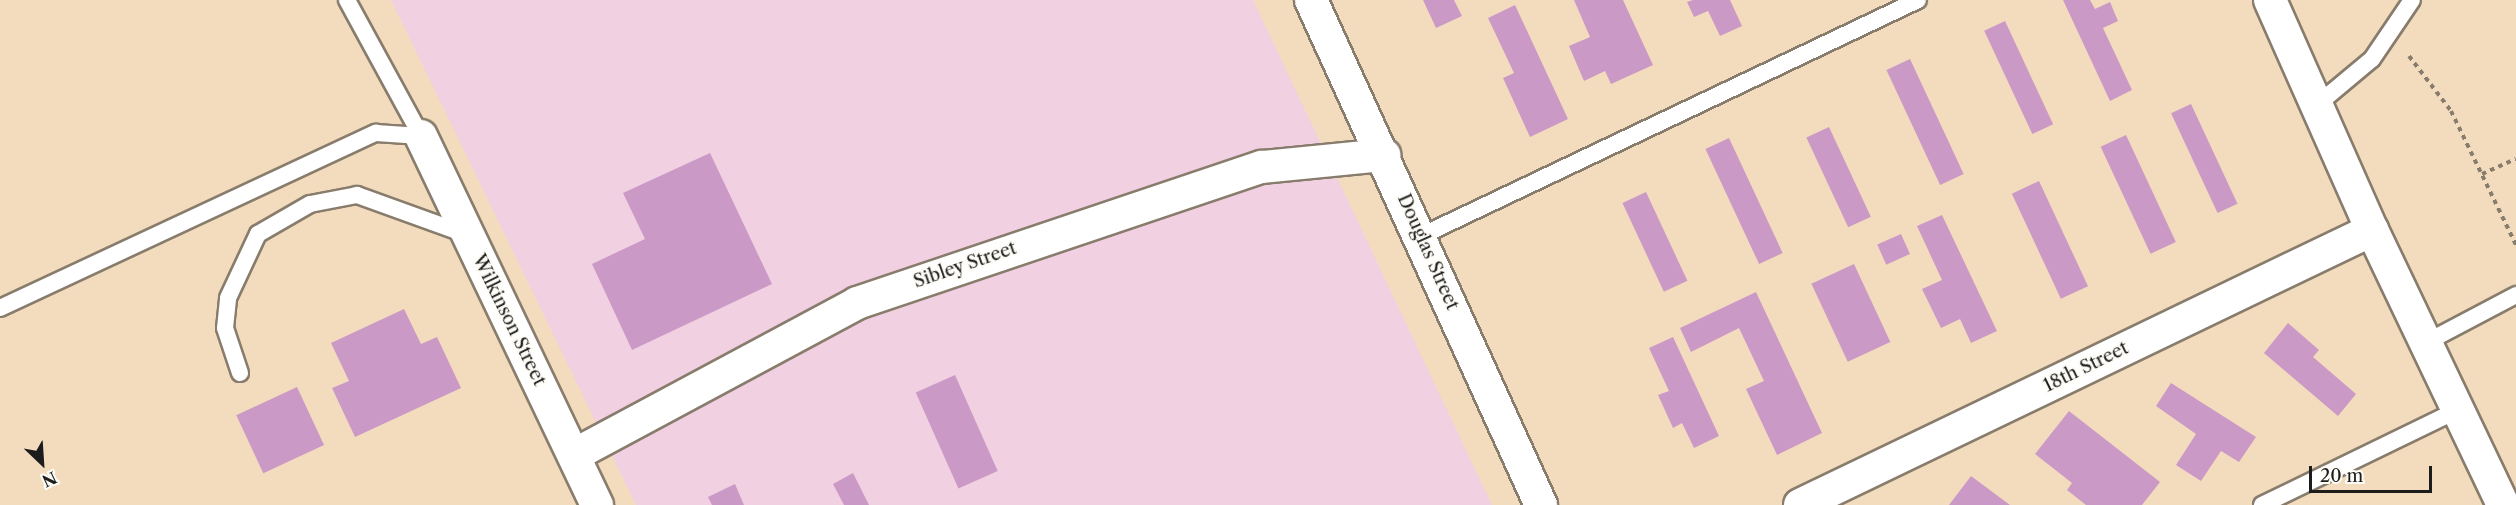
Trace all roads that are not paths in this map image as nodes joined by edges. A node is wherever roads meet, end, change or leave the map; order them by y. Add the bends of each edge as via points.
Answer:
1 (347, 0) edge
2 (1311, 0) edge
3 (1918, 0) edge
4 (2270, 0) edge
5 (2412, 0) edge
6 (2318, 104) junction
7 (421, 136) junction
8 (1384, 155) junction
9 (2372, 230) junction
10 (469, 235) junction
11 (1421, 236) junction
12 (2516, 295) edge
13 (0, 308) edge
14 (2425, 343) junction
15 (240, 373) dead end
16 (2458, 410) junction
17 (574, 455) junction
18 (597, 505) edge
19 (1541, 505) edge
20 (1800, 505) edge
21 (2262, 505) edge
22 (2503, 505) edge

1 - 7 lane
2 - 8 street, Douglas Street
3 - 11 lane
4 - 6 street
5 - 6 lane via 2372,59
6 - 9 street
7 - 10 street, Wilkinson Street
7 - 13 lane via 376,133
8 - 11 street, Douglas Street
8 - 17 street, Sibley Street via 1262,167 856,303
9 - 14 street
9 - 20 street, 18th Street
10 - 15 lane via 357,195 310,204 258,234 228,298 225,328
10 - 17 street, Wilkinson Street
11 - 19 street, Douglas Street
12 - 14 lane
14 - 16 street
16 - 21 lane
16 - 22 street
17 - 18 street, Wilkinson Street

